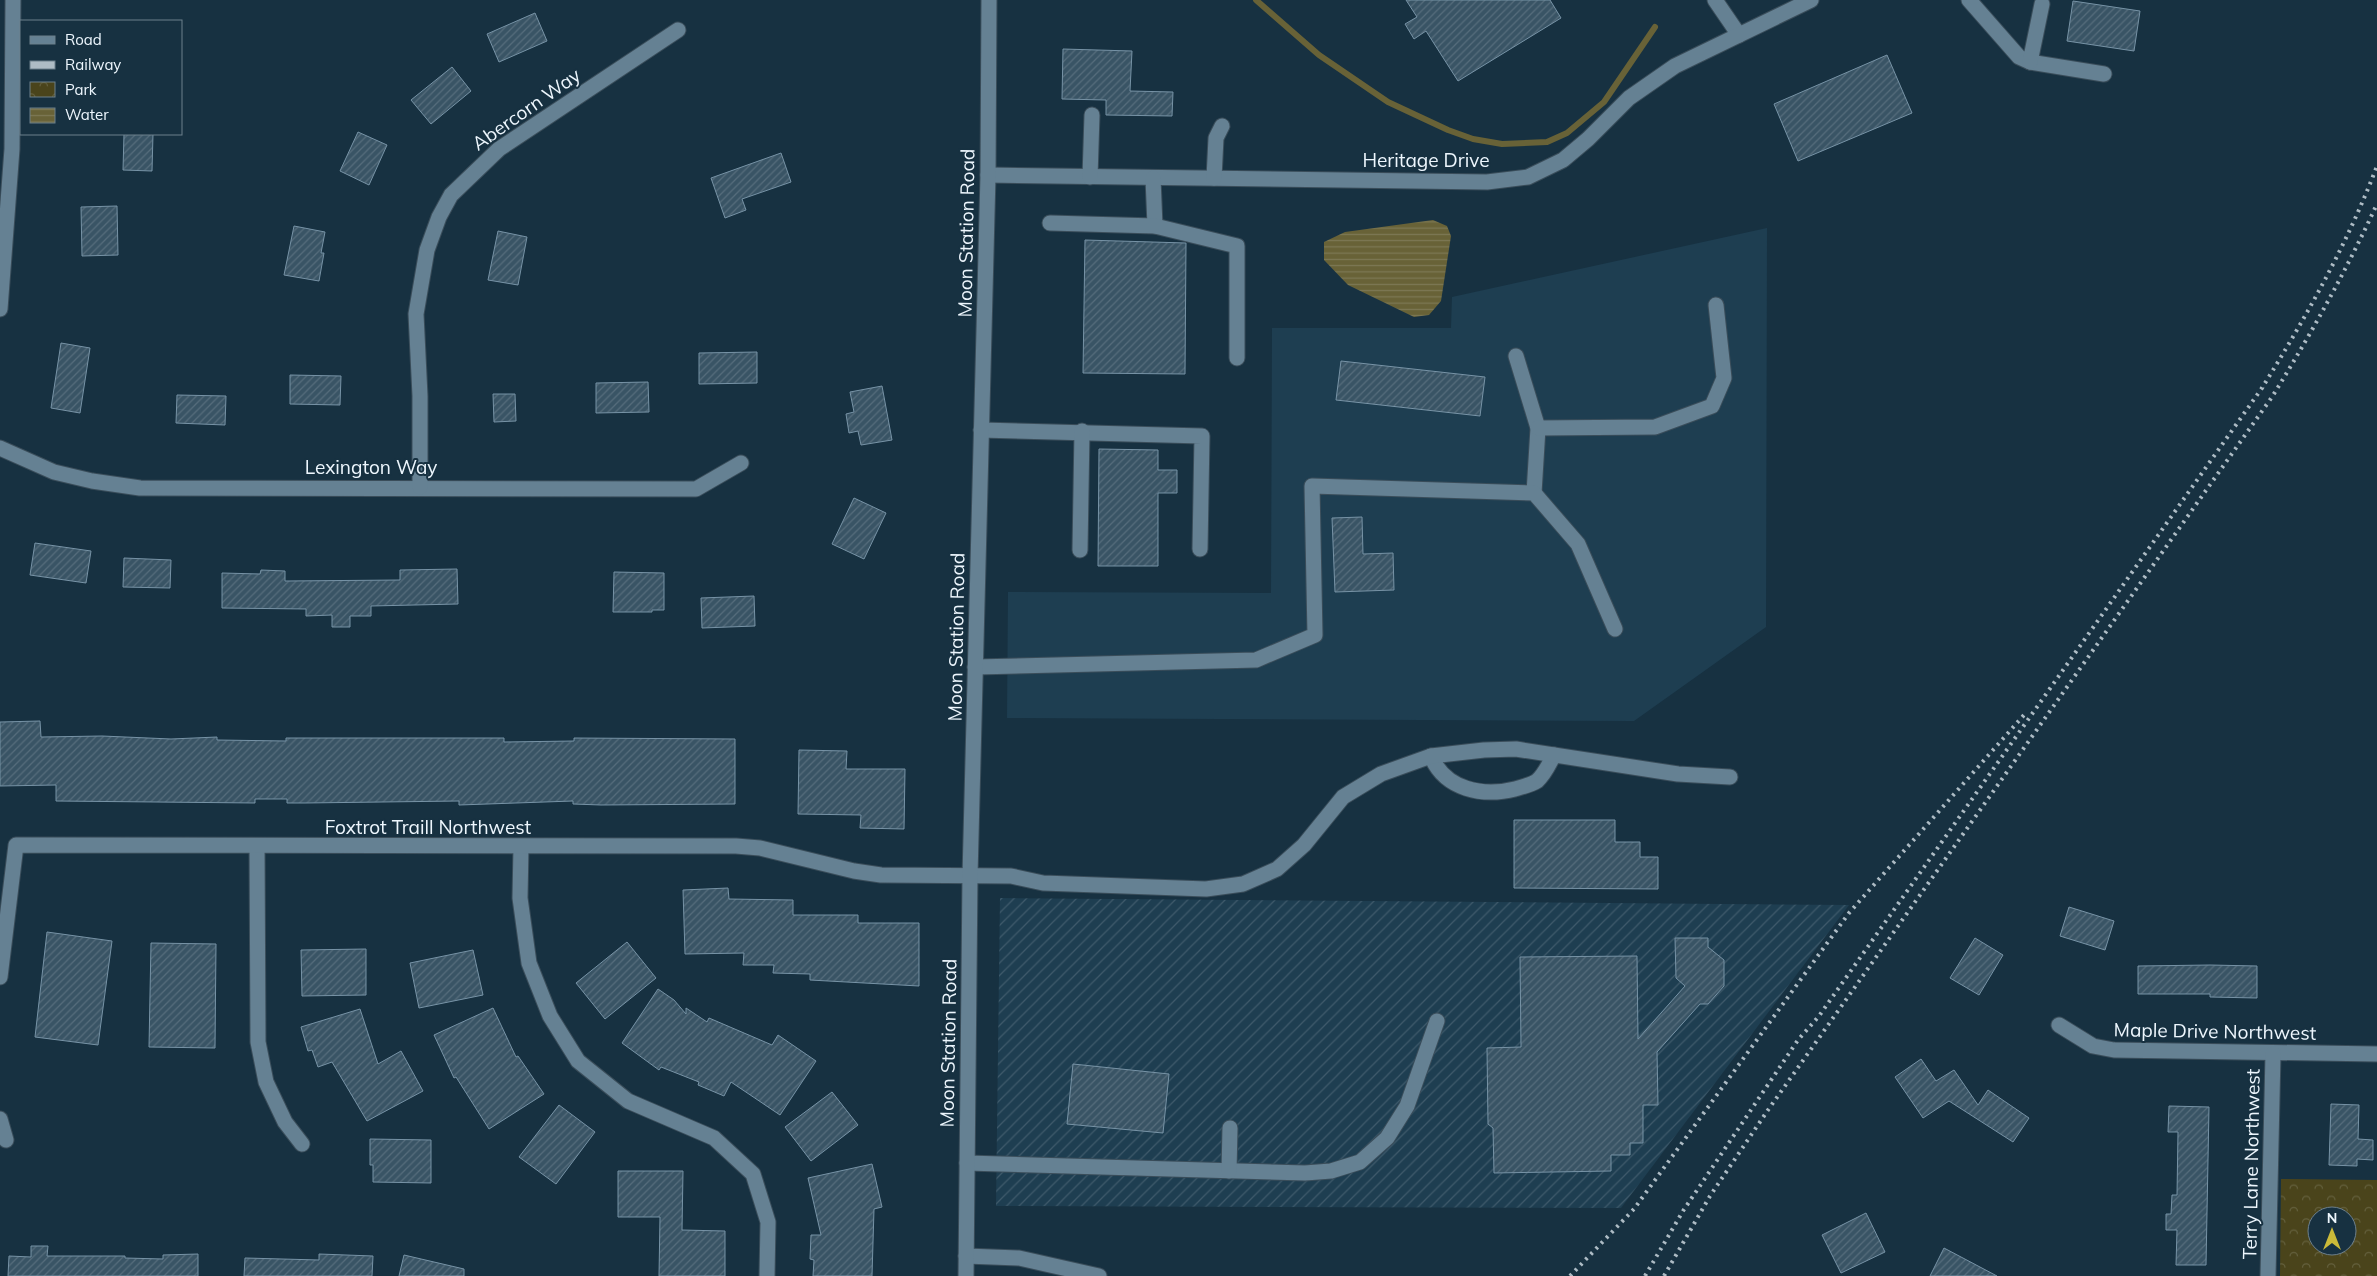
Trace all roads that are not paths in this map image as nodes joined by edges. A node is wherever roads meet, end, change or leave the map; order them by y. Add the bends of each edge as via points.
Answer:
1 (13, 0) edge
2 (989, 0) edge
3 (1715, 0) edge
4 (1811, 0) edge
5 (1969, 0) edge
6 (2042, 4) dead end
7 (678, 30) dead end
8 (1738, 36) junction
9 (2030, 62) junction
10 (2104, 74) dead end
11 (1092, 115) dead end
12 (1222, 126) dead end
13 (988, 175) junction
14 (1090, 177) junction
15 (1153, 178) junction
16 (1214, 178) junction
17 (1050, 223) dead end
18 (1154, 226) junction
19 (1716, 305) dead end
20 (0, 309) edge
21 (1516, 356) dead end
22 (1237, 358) dead end
23 (1538, 428) junction
24 (981, 430) junction
25 (1082, 431) junction
26 (0, 448) edge
27 (742, 463) dead end
28 (420, 487) junction
29 (1534, 492) junction
30 (1200, 549) dead end
31 (1080, 550) dead end
32 (1616, 629) dead end
33 (975, 667) junction
34 (1554, 755) junction
35 (1431, 756) junction
36 (1730, 777) dead end
37 (257, 846) junction
38 (521, 847) junction
39 (970, 876) junction
40 (0, 977) edge
41 (1437, 1021) dead end
42 (2059, 1025) dead end
43 (2273, 1054) junction
44 (2377, 1054) edge
45 (0, 1119) edge
46 (1230, 1128) dead end
47 (6, 1140) dead end
48 (302, 1144) dead end
49 (967, 1163) junction
50 (1229, 1171) junction
51 (966, 1256) junction
52 (1076, 1273) edge
53 (767, 1276) edge
54 (966, 1276) edge
55 (1099, 1276) edge
56 (2268, 1276) edge

1 - 20 street via 12,149
2 - 13 street, Moon Station Road
3 - 8 street
4 - 8 street, Heritage Drive
5 - 9 street via 2020,57
6 - 9 street
7 - 28 street, Abercorn Way via 498,149 451,196 427,250 416,314
8 - 16 street, Heritage Drive via 1675,66 1629,98 1563,160 1528,177 1487,182
9 - 10 street
11 - 14 street
12 - 16 street via 1216,138
13 - 14 street, Heritage Drive
13 - 24 street, Moon Station Road
14 - 15 street, Heritage Drive
15 - 16 street, Heritage Drive
15 - 18 street
17 - 18 street
18 - 22 street via 1237,246
19 - 23 street via 1724,378 1712,406 1655,427
21 - 23 street
23 - 29 street
24 - 25 street
24 - 33 street, Moon Station Road
25 - 30 street via 1202,436
25 - 31 street
26 - 28 street, Lexington Way via 54,472 140,488
27 - 28 street, Lexington Way via 696,489
29 - 32 street via 1578,544
29 - 33 street via 1312,486 1315,635 1256,660
33 - 39 street, Moon Station Road
34 - 35 street, Foxtrot Traill Northwest via 1516,749
34 - 35 street via 1545,773 1535,782 1483,794 1468,790 1444,775
34 - 36 street, Foxtrot Traill Northwest via 1678,774
35 - 39 street, Foxtrot Traill Northwest via 1356,787 1343,797 1288,861 1265,876 1243,884 1206,889 1043,883 1011,876
37 - 38 street, Foxtrot Traill Northwest
37 - 40 street, Foxtrot Traill Northwest via 16,845
37 - 48 street via 258,1042 266,1082 286,1122
38 - 39 street, Foxtrot Traill Northwest via 760,848 881,875
38 - 53 street via 520,898 529,963 550,1016 578,1061 628,1101 714,1138 753,1174 768,1222
39 - 49 street, Moon Station Road
41 - 50 street via 1407,1106 1387,1138 1360,1162 1331,1171
42 - 43 street, Maple Drive Northwest via 2093,1046 2114,1050
43 - 44 street, Maple Drive Northwest
43 - 56 street, Terry Lane Northwest
45 - 47 street
46 - 50 street
49 - 50 street
49 - 51 street, Moon Station Road
51 - 52 street via 1019,1258
51 - 54 street, Moon Station Road
52 - 55 street

